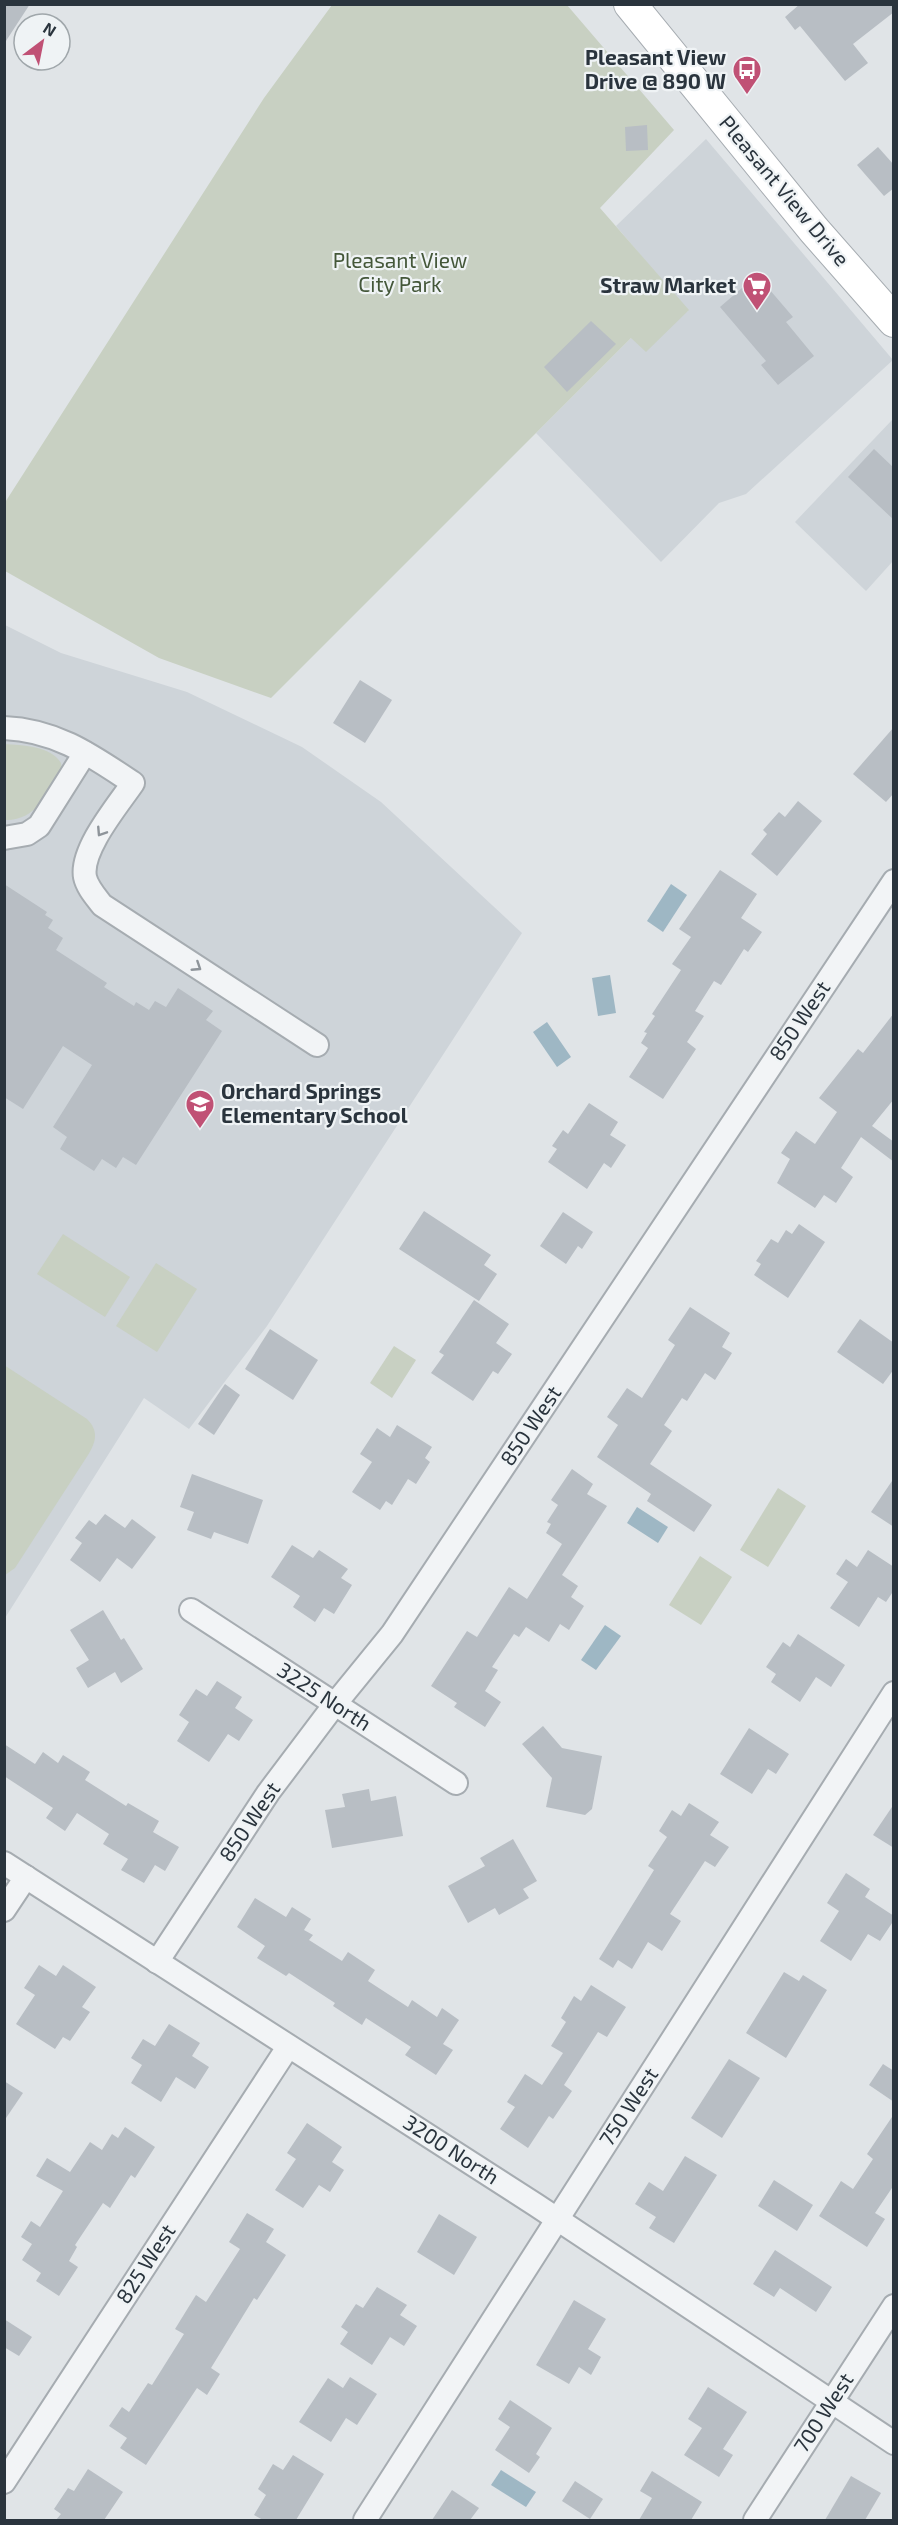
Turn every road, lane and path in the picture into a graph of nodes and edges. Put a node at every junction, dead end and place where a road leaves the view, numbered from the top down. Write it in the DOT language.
graph roads {
  1 [pos="638,7"];
  2 [pos="894,321"];
  3 [pos="4,728"];
  4 [pos="85,753"];
  5 [pos="4,838"];
  6 [pos="894,881"];
  7 [pos="317,1045"];
  8 [pos="191,1610"];
  9 [pos="894,1693"];
  10 [pos="335,1704"];
  11 [pos="456,1783"];
  12 [pos="4,1863"];
  13 [pos="26,1877"];
  14 [pos="4,1910"];
  15 [pos="157,1962"];
  16 [pos="288,2047"];
  17 [pos="557,2219"];
  18 [pos="894,2306"];
  19 [pos="832,2402"];
  20 [pos="894,2443"];
  21 [pos="4,2482"];
  22 [pos="365,2520"];
  23 [pos="754,2520"];
  1 -- 2 [label="main road, Pleasant View Drive"];
  3 -- 4 [label="street"];
  4 -- 5 [label="street"];
  4 -- 7 [label="street, one-way"];
  6 -- 10 [label="street, 850 West"];
  8 -- 10 [label="street, 3225 North"];
  9 -- 17 [label="street, 750 West"];
  10 -- 11 [label="street, 3225 North"];
  10 -- 15 [label="street, 850 West"];
  12 -- 13 [label="street, 3200 North"];
  13 -- 14 [label="street"];
  13 -- 15 [label="street, 3200 North"];
  15 -- 16 [label="street, 3200 North"];
  16 -- 17 [label="street, 3200 North"];
  16 -- 21 [label="street, 825 West"];
  17 -- 19 [label="street, 3200 North"];
  17 -- 22 [label="street, 750 West"];
  18 -- 19 [label="street, 700 West"];
  19 -- 20 [label="street, 3200 North"];
  19 -- 23 [label="street, 700 West"];
}
